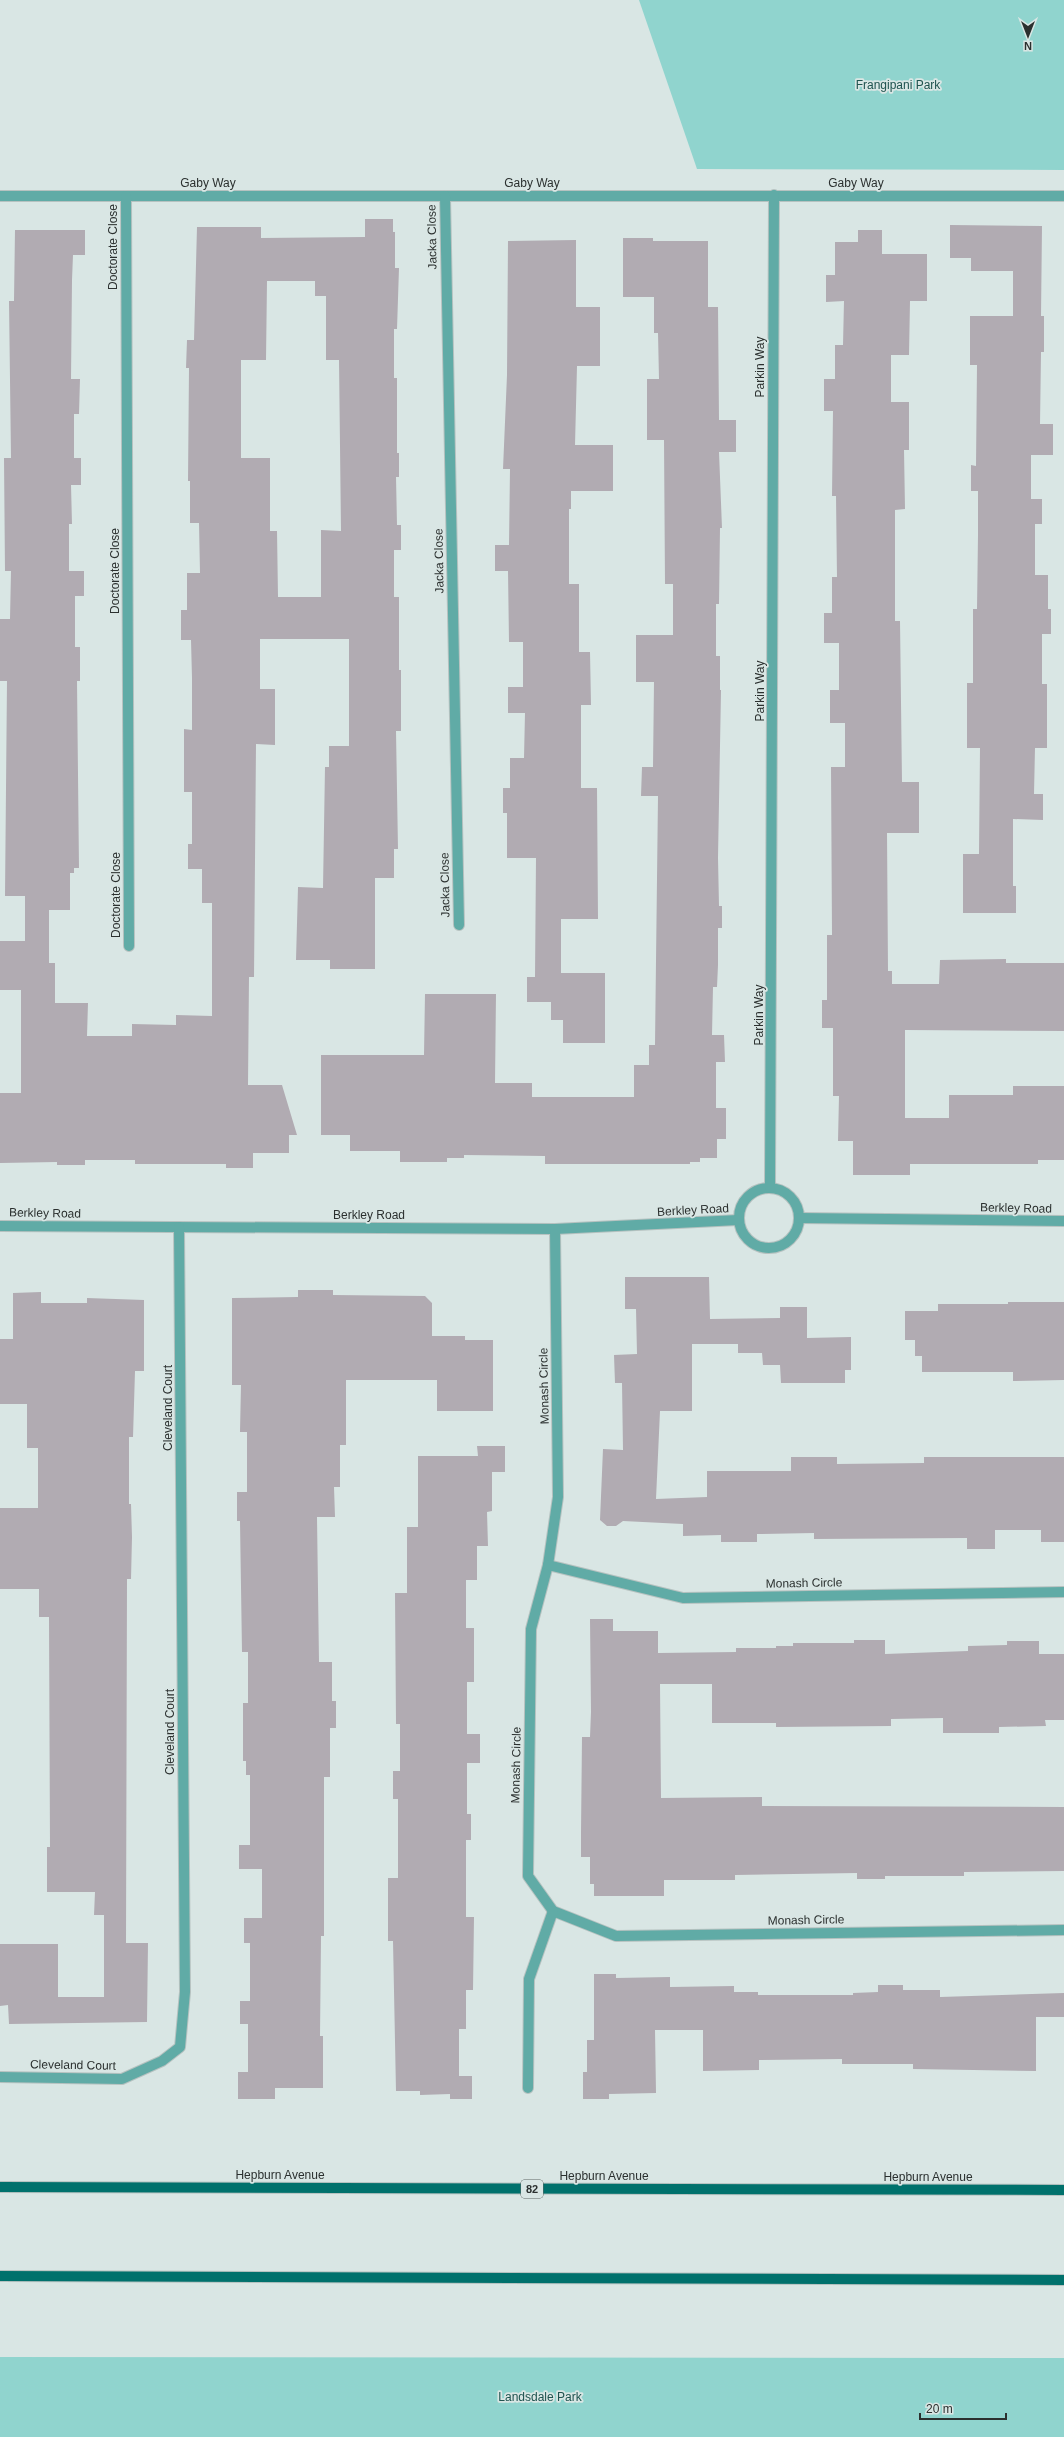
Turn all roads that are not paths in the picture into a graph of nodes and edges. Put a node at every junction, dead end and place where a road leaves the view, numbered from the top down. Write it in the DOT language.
graph roads {
  1 [pos="0,196"];
  2 [pos="126,196"];
  3 [pos="445,196"];
  4 [pos="774,196"];
  5 [pos="1064,196"];
  6 [pos="459,925"];
  7 [pos="129,946"];
  8 [pos="770,1188"];
  9 [pos="799,1218"];
  10 [pos="738,1220"];
  11 [pos="1064,1221"];
  12 [pos="0,1226"];
  13 [pos="179,1227"];
  14 [pos="555,1229"];
  15 [pos="548,1566"];
  16 [pos="1064,1592"];
  17 [pos="553,1911"];
  18 [pos="1064,1930"];
  19 [pos="0,2077"];
  20 [pos="528,2088"];
  21 [pos="0,2187"];
  22 [pos="1064,2190"];
  23 [pos="0,2276"];
  24 [pos="1064,2280"];
  1 -- 2 [label="street, Gaby Way"];
  2 -- 3 [label="street, Gaby Way"];
  2 -- 7 [label="street, Doctorate Close"];
  3 -- 4 [label="street, Gaby Way"];
  3 -- 6 [label="street, Jacka Close"];
  4 -- 5 [label="street, Gaby Way"];
  4 -- 8 [label="street, Parkin Way"];
  8 -- 9 [label="street"];
  8 -- 10 [label="street"];
  9 -- 10 [label="street"];
  9 -- 11 [label="street, Berkley Road"];
  10 -- 14 [label="street, Berkley Road"];
  12 -- 13 [label="street, Berkley Road"];
  13 -- 14 [label="street, Berkley Road"];
  13 -- 19 [label="street, Cleveland Court"];
  14 -- 15 [label="street, Monash Circle"];
  15 -- 16 [label="street, Monash Circle"];
  15 -- 17 [label="street, Monash Circle"];
  17 -- 18 [label="street, Monash Circle"];
  17 -- 20 [label="street"];
  21 -- 22 [label="main road, Hepburn Avenue / 82"];
  23 -- 24 [label="main road"];
}
